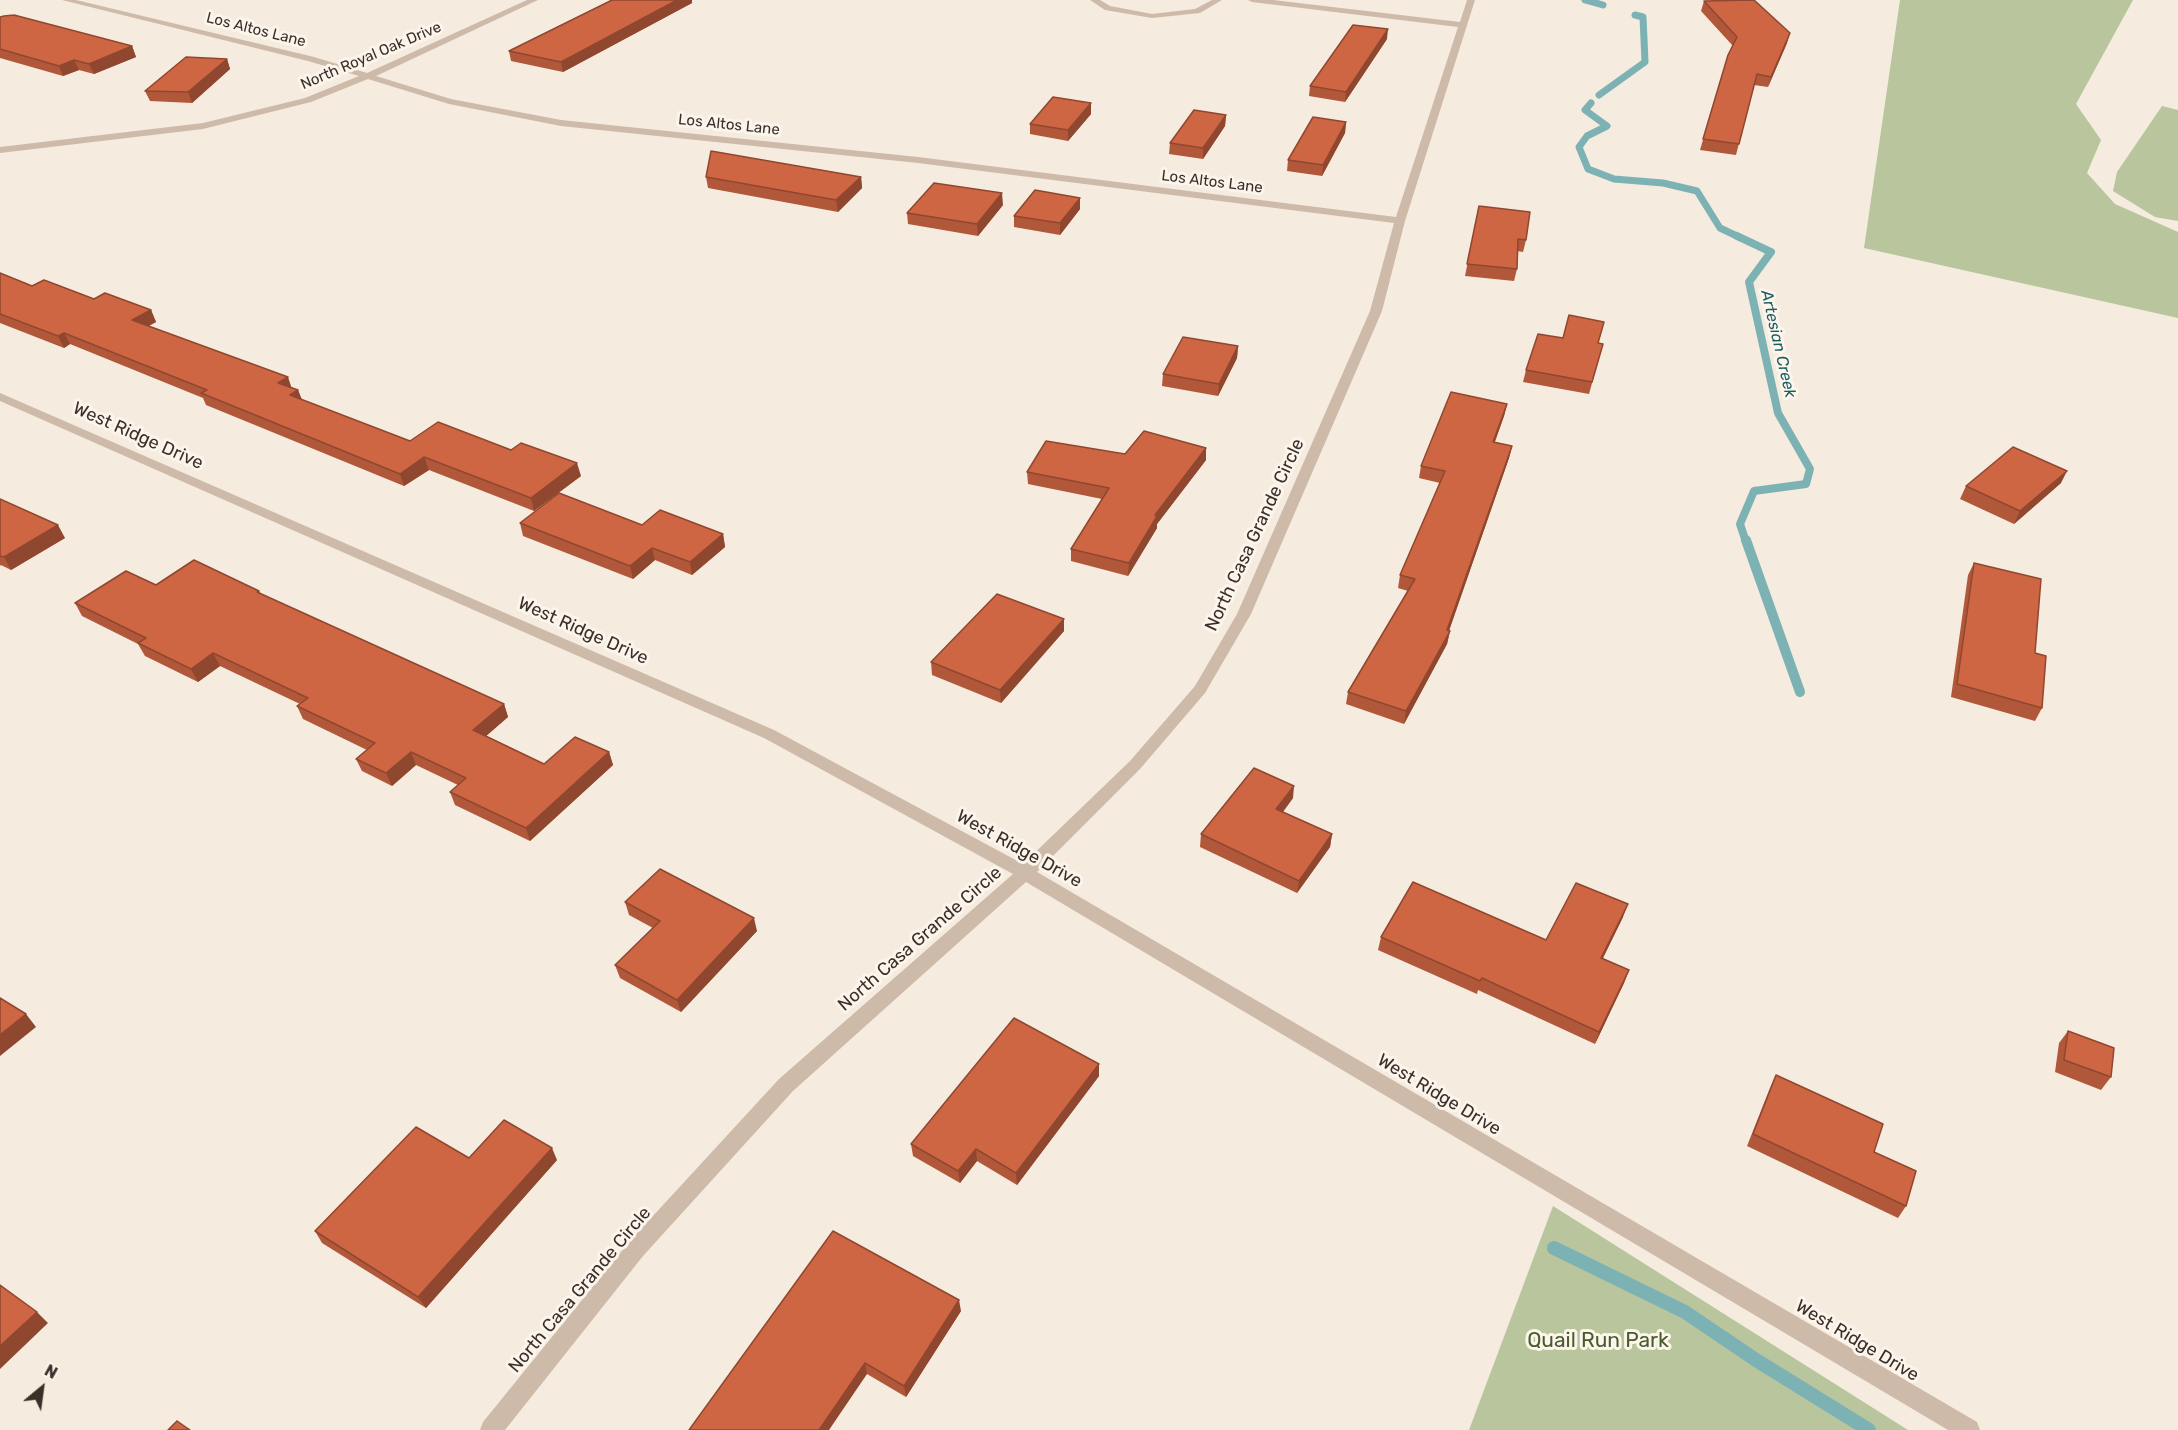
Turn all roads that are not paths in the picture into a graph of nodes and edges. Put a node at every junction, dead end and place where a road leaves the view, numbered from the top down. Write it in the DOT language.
graph roads {
  1 [pos="66,0"];
  2 [pos="534,0"];
  3 [pos="1094,0"];
  4 [pos="1218,0"];
  5 [pos="1252,0"];
  6 [pos="1471,0"];
  7 [pos="1463,25"];
  8 [pos="368,76"];
  9 [pos="0,150"];
  10 [pos="1400,220"];
  11 [pos="0,397"];
  12 [pos="1024,873"];
  13 [pos="490,1430"];
  14 [pos="1969,1430"];
  1 -- 8 [label="street, Los Altos Lane"];
  2 -- 8 [label="street, North Royal Oak Drive"];
  3 -- 4 [label="street"];
  5 -- 7 [label="street"];
  6 -- 7 [label="street, North Casa Grande Circle"];
  7 -- 10 [label="street, North Casa Grande Circle"];
  8 -- 9 [label="street, North Royal Oak Drive"];
  8 -- 10 [label="street, Los Altos Lane"];
  10 -- 12 [label="street, North Casa Grande Circle"];
  11 -- 12 [label="street, West Ridge Drive"];
  12 -- 13 [label="street, North Casa Grande Circle"];
  12 -- 14 [label="street, West Ridge Drive"];
}
